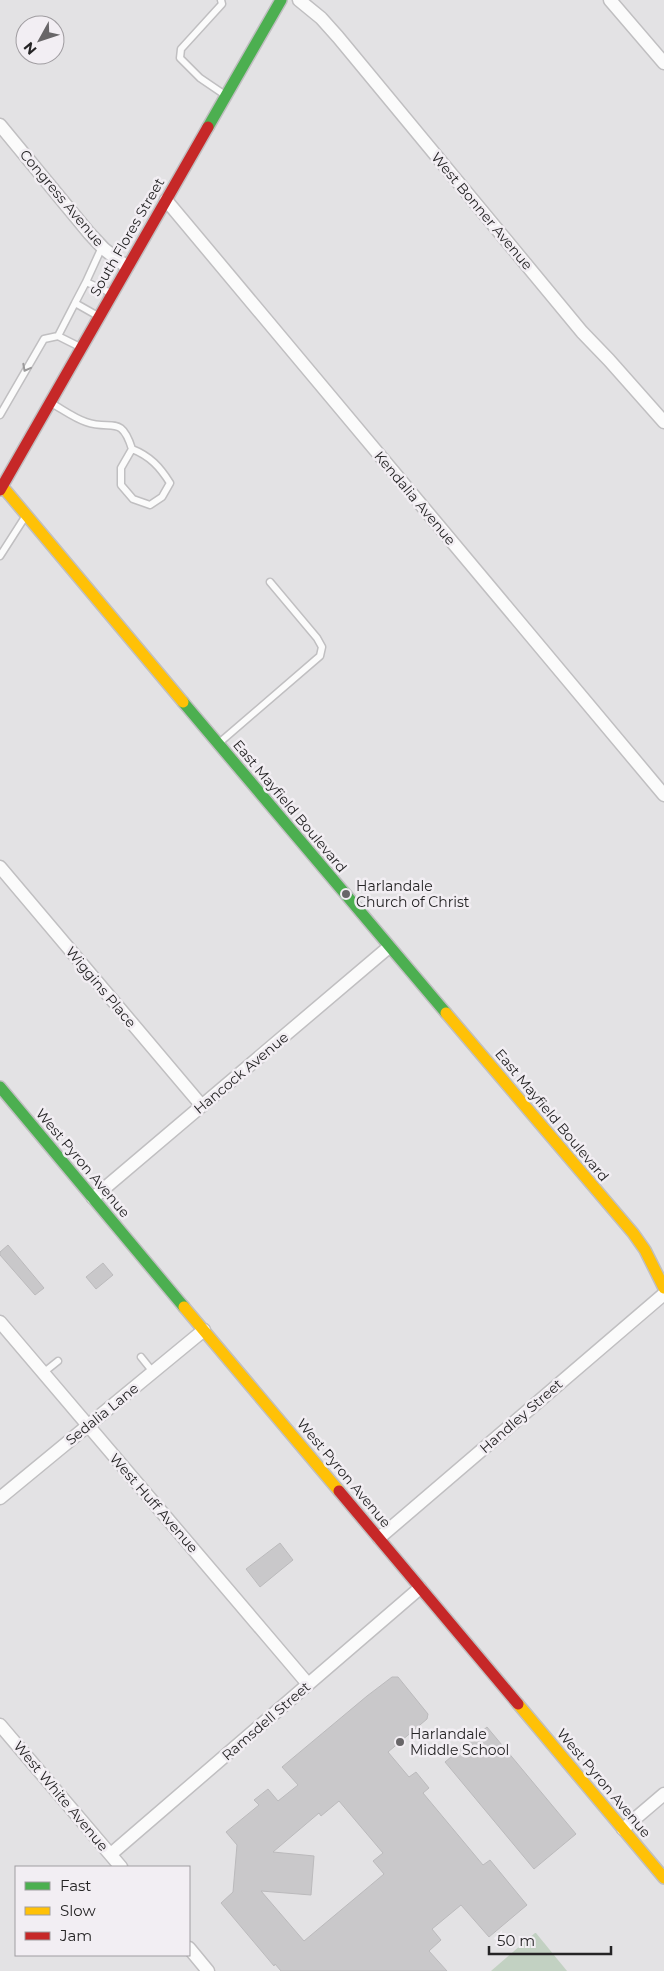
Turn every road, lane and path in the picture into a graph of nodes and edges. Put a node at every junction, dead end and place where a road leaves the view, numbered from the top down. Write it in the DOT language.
graph roads {
  1 [pos="221,0"];
  2 [pos="281,0"];
  3 [pos="299,0"];
  4 [pos="610,0"];
  5 [pos="664,64"];
  6 [pos="226,96"];
  7 [pos="0,125"];
  8 [pos="166,200"];
  9 [pos="102,247"];
  10 [pos="127,267"];
  11 [pos="86,282"];
  12 [pos="112,294"];
  13 [pos="75,303"];
  14 [pos="99,317"];
  15 [pos="58,336"];
  16 [pos="81,348"];
  17 [pos="50,402"];
  18 [pos="0,415"];
  19 [pos="664,422"];
  20 [pos="132,449"];
  21 [pos="1,488"];
  22 [pos="26,514"];
  23 [pos="0,556"];
  24 [pos="270,582"];
  25 [pos="218,744"];
  26 [pos="664,795"];
  27 [pos="0,867"];
  28 [pos="389,947"];
  29 [pos="0,1087"];
  30 [pos="202,1106"];
  31 [pos="93,1198"];
  32 [pos="664,1288"];
  33 [pos="664,1294"];
  34 [pos="0,1322"];
  35 [pos="204,1330"];
  36 [pos="141,1357"];
  37 [pos="58,1361"];
  38 [pos="153,1372"];
  39 [pos="43,1373"];
  40 [pos="87,1425"];
  41 [pos="0,1498"];
  42 [pos="379,1538"];
  43 [pos="420,1588"];
  44 [pos="308,1684"];
  45 [pos="0,1725"];
  46 [pos="664,1794"];
  47 [pos="623,1829"];
  48 [pos="111,1854"];
  49 [pos="120,1866"];
  50 [pos="664,1878"];
  51 [pos="190,1949"];
  52 [pos="208,1971"];
  1 -- 6 [label="lane"];
  2 -- 6 [label="street, South Flores Street"];
  3 -- 19 [label="street, West Bonner Avenue"];
  4 -- 5 [label="street"];
  6 -- 8 [label="street, South Flores Street"];
  7 -- 9 [label="street, Congress Avenue"];
  8 -- 10 [label="street, South Flores Street"];
  8 -- 26 [label="street, Kendalia Avenue"];
  9 -- 10 [label="street, Congress Avenue"];
  9 -- 11 [label="lane"];
  10 -- 12 [label="street, South Flores Street"];
  11 -- 12 [label="lane"];
  11 -- 13 [label="lane"];
  12 -- 14 [label="street, South Flores Street"];
  13 -- 14 [label="lane"];
  13 -- 15 [label="lane"];
  14 -- 16 [label="street, South Flores Street"];
  15 -- 16 [label="lane"];
  15 -- 18 [label="lane, one-way"];
  16 -- 17 [label="street, South Flores Street"];
  17 -- 20 [label="lane"];
  17 -- 21 [label="street, South Flores Street"];
  20 -- 20 [label="lane"];
  21 -- 22 [label="street, East Mayfield Boulevard"];
  22 -- 23 [label="lane"];
  22 -- 25 [label="street, East Mayfield Boulevard"];
  24 -- 25 [label="lane"];
  25 -- 28 [label="street, East Mayfield Boulevard"];
  27 -- 30 [label="street, Wiggins Place"];
  28 -- 30 [label="street, Hancock Avenue"];
  28 -- 32 [label="street, East Mayfield Boulevard"];
  29 -- 31 [label="street, West Pyron Avenue"];
  30 -- 31 [label="street, Hancock Avenue"];
  31 -- 35 [label="street, West Pyron Avenue"];
  33 -- 42 [label="street, Handley Street"];
  34 -- 39 [label="street, West Huff Avenue"];
  35 -- 38 [label="street, Sedalia Lane"];
  35 -- 42 [label="street, West Pyron Avenue"];
  36 -- 38 [label="lane"];
  37 -- 39 [label="lane"];
  38 -- 40 [label="street, Sedalia Lane"];
  39 -- 40 [label="street, West Huff Avenue"];
  40 -- 41 [label="street, Sedalia Lane"];
  40 -- 44 [label="street, West Huff Avenue"];
  42 -- 43 [label="street, West Pyron Avenue"];
  43 -- 44 [label="street, Ramsdell Street"];
  43 -- 47 [label="street, West Pyron Avenue"];
  44 -- 48 [label="street, Ramsdell Street"];
  45 -- 48 [label="street, West White Avenue"];
  46 -- 47 [label="street"];
  47 -- 50 [label="street, West Pyron Avenue"];
  48 -- 49 [label="street, West White Avenue"];
  51 -- 52 [label="street"];
}
